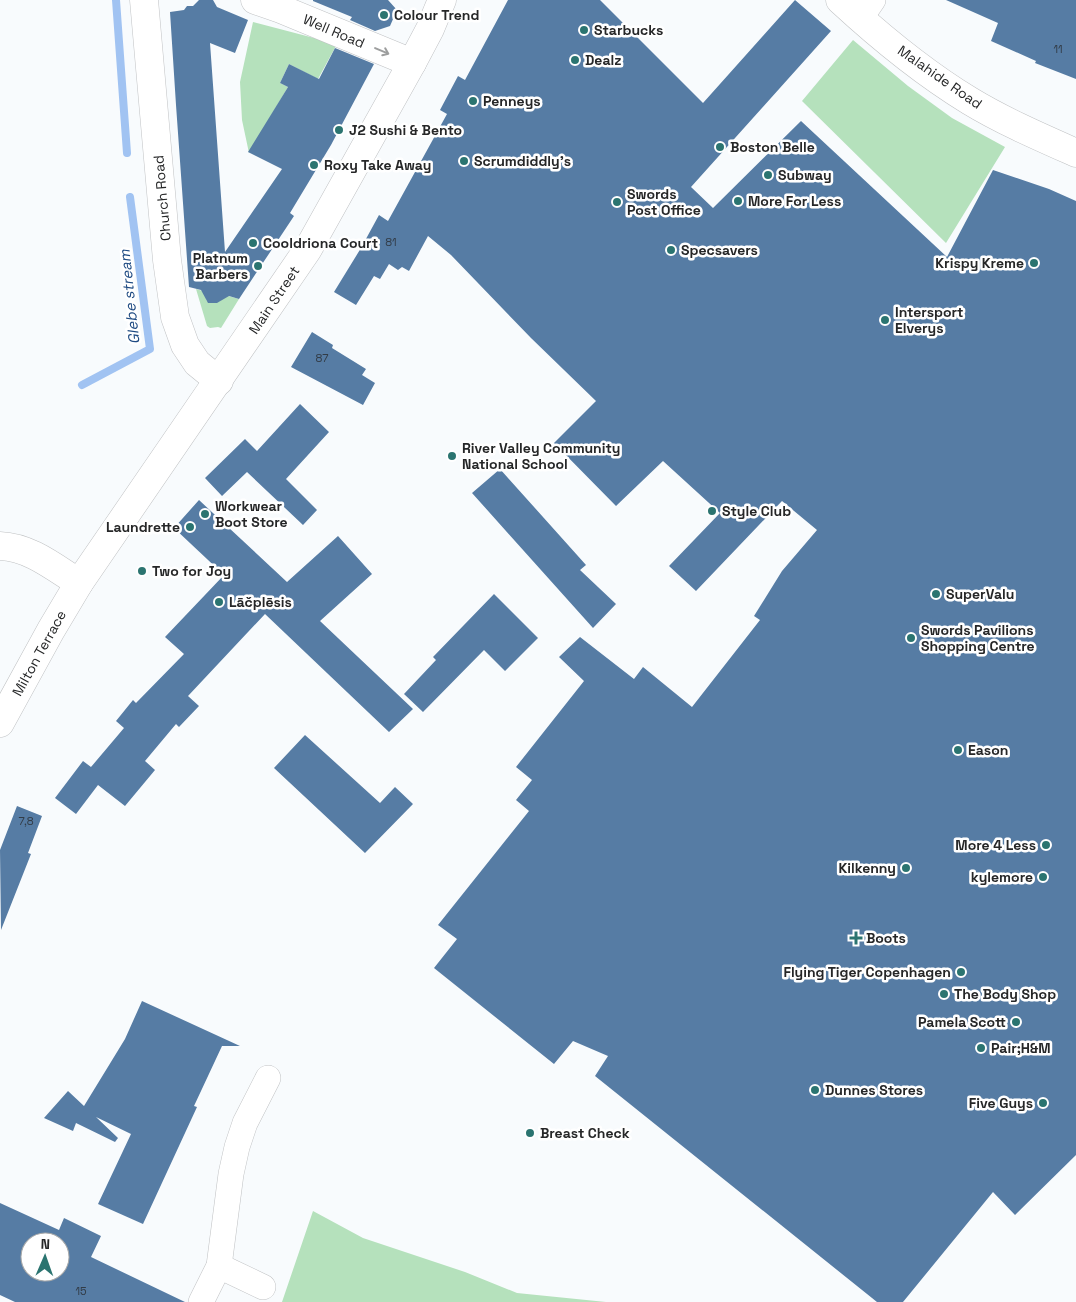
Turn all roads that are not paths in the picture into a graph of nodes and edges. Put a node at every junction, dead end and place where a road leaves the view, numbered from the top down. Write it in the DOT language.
graph roads {
  1 [pos="144,0"];
  2 [pos="255,0"];
  3 [pos="442,0"];
  4 [pos="840,0"];
  5 [pos="866,9"];
  6 [pos="412,63"];
  7 [pos="1076,153"];
  8 [pos="219,381"];
  9 [pos="0,546"];
  10 [pos="79,583"];
  11 [pos="0,723"];
  12 [pos="268,1078"];
  13 [pos="219,1266"];
  14 [pos="263,1287"];
  15 [pos="201,1302"];
  1 -- 8 [label="main road, Church Road"];
  2 -- 6 [label="main road, Well Road, one-way"];
  3 -- 6 [label="main road, Main Street"];
  4 -- 5 [label="main road, Malahide Road"];
  5 -- 7 [label="main road, Malahide Road"];
  6 -- 8 [label="main road, Main Street"];
  8 -- 10 [label="main road, Main Street"];
  9 -- 10 [label="main road"];
  10 -- 11 [label="main road, Milton Terrace"];
  12 -- 13 [label="street"];
  13 -- 14 [label="street"];
  13 -- 15 [label="street"];
}
